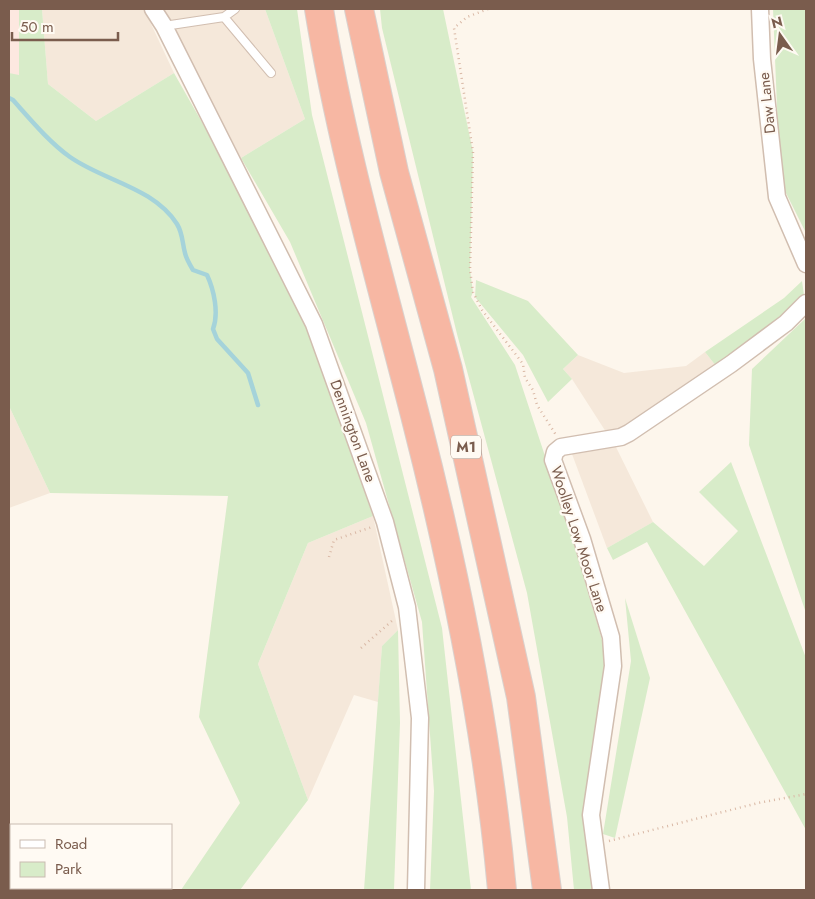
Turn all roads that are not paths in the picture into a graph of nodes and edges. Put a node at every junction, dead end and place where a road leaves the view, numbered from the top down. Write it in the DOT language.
graph roads {
  1 [pos="153,9"];
  2 [pos="235,9"];
  3 [pos="319,9"];
  4 [pos="359,9"];
  5 [pos="760,9"];
  6 [pos="224,17"];
  7 [pos="164,26"];
  8 [pos="271,73"];
  9 [pos="806,264"];
  10 [pos="806,303"];
  11 [pos="498,847"];
  12 [pos="416,890"];
  13 [pos="498,890"];
  14 [pos="502,890"];
  15 [pos="547,890"];
  16 [pos="601,890"];
  1 -- 7 [label="street, Dennington Lane"];
  2 -- 6 [label="lane"];
  3 -- 11 [label="highway"];
  4 -- 15 [label="highway, M1"];
  5 -- 9 [label="street, Daw Lane"];
  6 -- 7 [label="lane"];
  6 -- 8 [label="lane"];
  7 -- 12 [label="street, Dennington Lane"];
  10 -- 16 [label="street, Woolley Low Moor Lane"];
  11 -- 13 [label="highway"];
  11 -- 14 [label="highway"];
}
